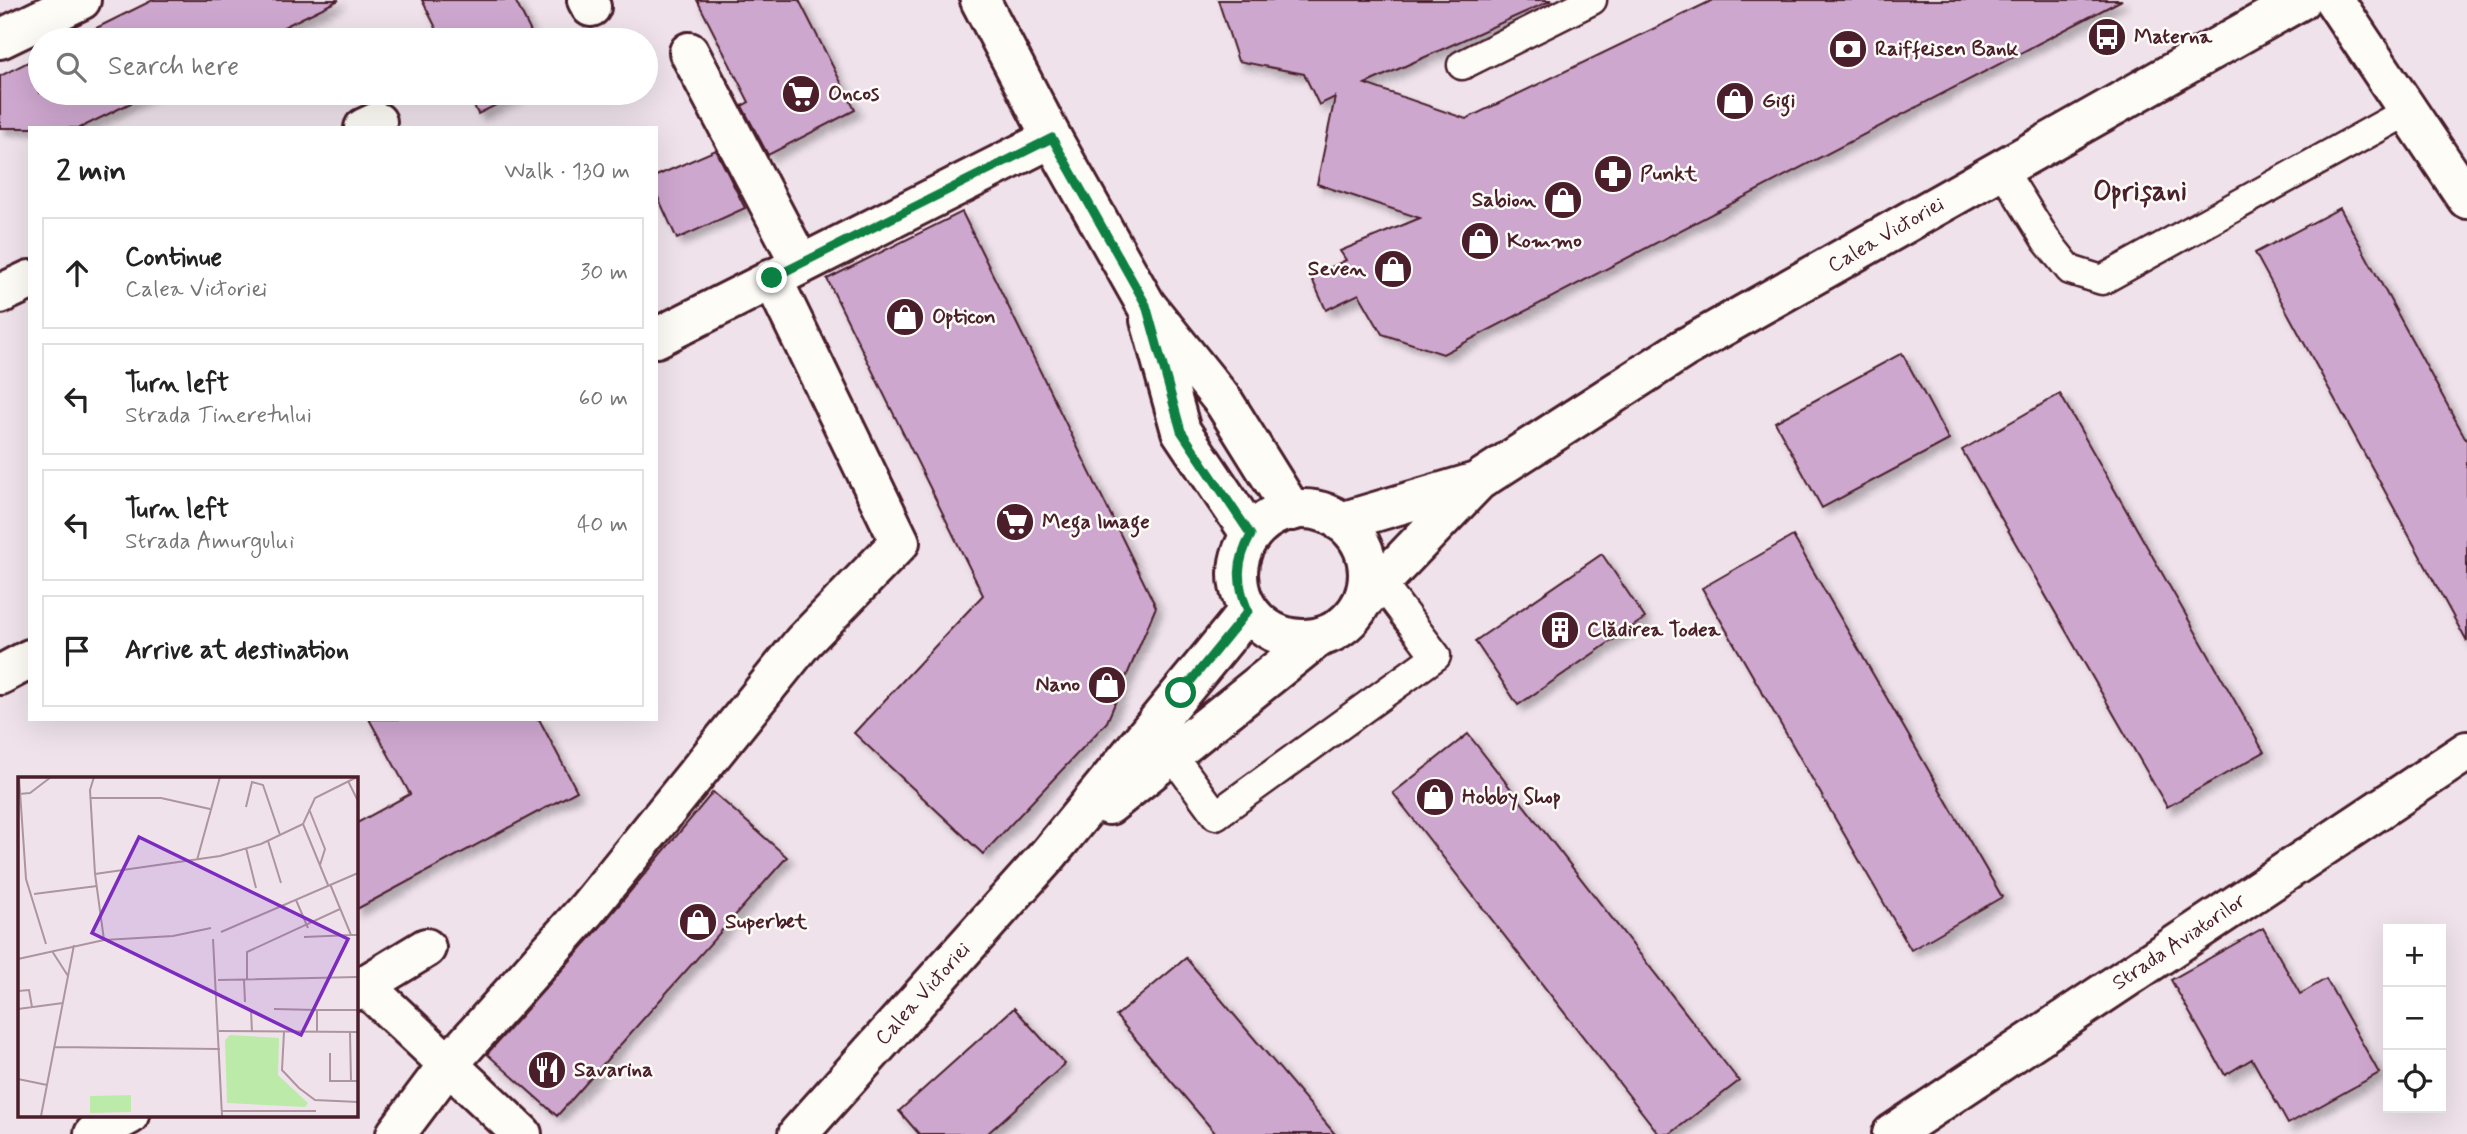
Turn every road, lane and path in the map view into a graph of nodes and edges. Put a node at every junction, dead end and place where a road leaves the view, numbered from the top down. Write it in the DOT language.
graph roads {
  1 [pos="81,0"];
  2 [pos="980,0"];
  3 [pos="1592,0"];
  4 [pos="2301,0"];
  5 [pos="2334,0"];
  6 [pos="0,39"];
  7 [pos="689,52"];
  8 [pos="1462,65"];
  9 [pos="2408,111"];
  10 [pos="1052,138"];
  11 [pos="2002,169"];
  12 [pos="2467,199"];
  13 [pos="786,272"];
  14 [pos="28,281"];
  15 [pos="0,294"];
  16 [pos="1146,305"];
  17 [pos="658,337"];
  18 [pos="1478,481"];
  19 [pos="1292,511"];
  20 [pos="1340,522"];
  21 [pos="1251,535"];
  22 [pos="1371,592"];
  23 [pos="1248,611"];
  24 [pos="1317,638"];
  25 [pos="28,660"];
  26 [pos="0,675"];
  27 [pos="2467,751"];
  28 [pos="1172,755"];
  29 [pos="1048,855"];
  30 [pos="426,948"];
  31 [pos="360,989"];
  32 [pos="447,1066"];
  33 [pos="127,1116"];
  34 [pos="94,1134"];
  35 [pos="396,1134"];
  36 [pos="522,1134"];
  37 [pos="798,1134"];
  38 [pos="1892,1134"];
  1 -- 6 [label="street"];
  2 -- 10 [label="street"];
  3 -- 8 [label="lane"];
  4 -- 11 [label="street, Calea Victoriei"];
  5 -- 9 [label="street"];
  7 -- 13 [label="street"];
  9 -- 11 [label="lane"];
  9 -- 12 [label="street"];
  10 -- 13 [label="street"];
  10 -- 16 [label="street"];
  11 -- 18 [label="street, Calea Victoriei"];
  13 -- 17 [label="street"];
  13 -- 32 [label="street"];
  14 -- 15 [label="street"];
  16 -- 19 [label="street"];
  16 -- 21 [label="street"];
  18 -- 20 [label="street, Calea Victoriei"];
  18 -- 22 [label="street, Calea Victoriei"];
  19 -- 20 [label="street"];
  19 -- 21 [label="street"];
  20 -- 22 [label="street"];
  21 -- 23 [label="street"];
  22 -- 24 [label="street, Calea Victoriei"];
  22 -- 28 [label="lane"];
  23 -- 24 [label="street"];
  23 -- 29 [label="street, Calea Victoriei"];
  24 -- 28 [label="street, Calea Victoriei"];
  25 -- 26 [label="street"];
  27 -- 38 [label="street, Strada Aviatorilor"];
  28 -- 29 [label="street, Calea Victoriei"];
  29 -- 37 [label="street, Calea Victoriei"];
  30 -- 31 [label="street"];
  31 -- 32 [label="street"];
  32 -- 35 [label="street"];
  32 -- 36 [label="street"];
  33 -- 34 [label="street"];
}
